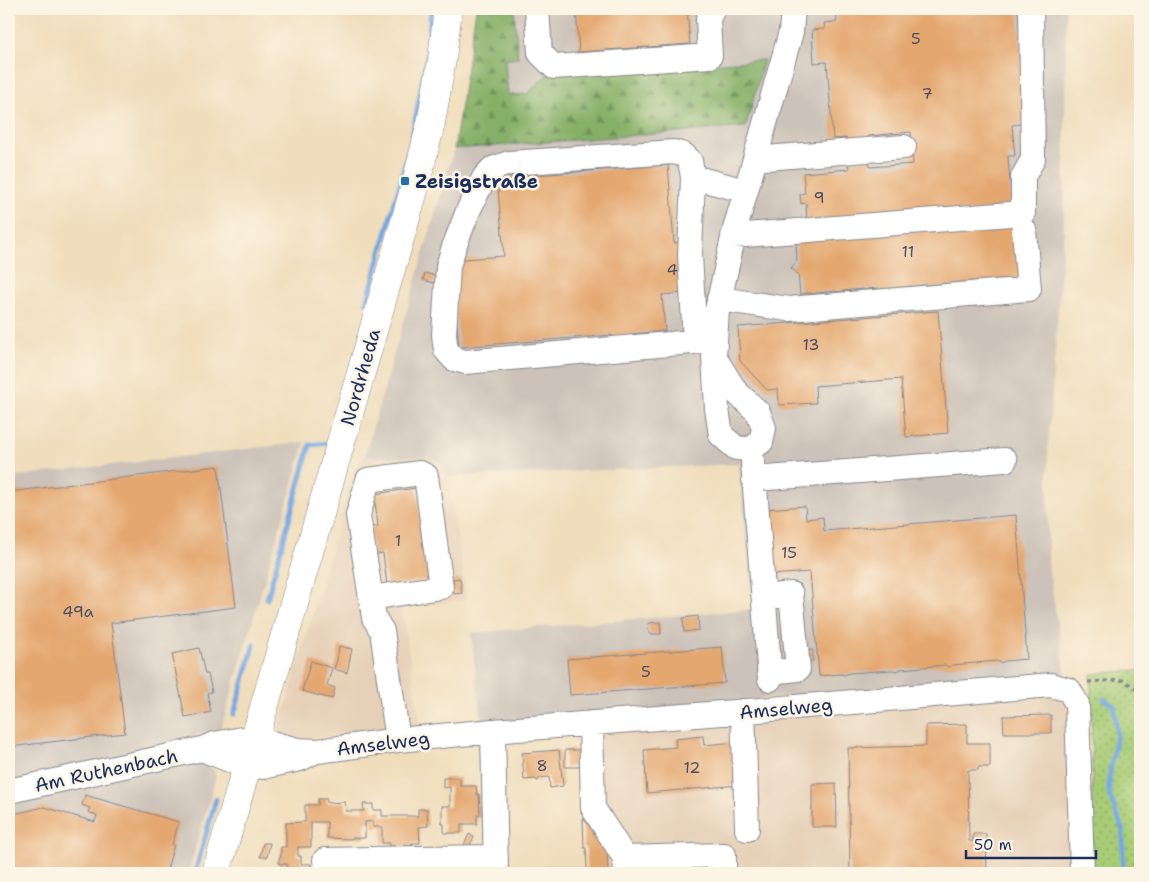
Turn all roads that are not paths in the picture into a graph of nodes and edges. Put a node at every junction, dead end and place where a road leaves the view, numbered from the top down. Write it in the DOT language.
graph roads {
  1 [pos="448,9"];
  2 [pos="537,9"];
  3 [pos="713,9"];
  4 [pos="793,9"];
  5 [pos="1031,9"];
  6 [pos="904,147"];
  7 [pos="756,155"];
  8 [pos="693,177"];
  9 [pos="746,191"];
  10 [pos="1024,230"];
  11 [pos="733,236"];
  12 [pos="719,299"];
  13 [pos="708,346"];
  14 [pos="750,449"];
  15 [pos="1005,460"];
  16 [pos="754,480"];
  17 [pos="371,598"];
  18 [pos="770,675"];
  19 [pos="742,711"];
  20 [pos="591,723"];
  21 [pos="493,731"];
  22 [pos="398,740"];
  23 [pos="251,753"];
  24 [pos="9,791"];
  25 [pos="747,829"];
  26 [pos="324,860"];
  27 [pos="496,865"];
  28 [pos="626,866"];
  29 [pos="216,873"];
  30 [pos="724,873"];
  31 [pos="1082,873"];
  1 -- 23 [label="main road, Nordrheda"];
  2 -- 3 [label="street"];
  4 -- 7 [label="street"];
  5 -- 11 [label="street"];
  6 -- 7 [label="street"];
  7 -- 9 [label="street"];
  8 -- 9 [label="street"];
  8 -- 13 [label="street"];
  8 -- 13 [label="street"];
  9 -- 11 [label="street"];
  10 -- 12 [label="street"];
  11 -- 12 [label="street"];
  12 -- 13 [label="street"];
  13 -- 14 [label="street"];
  13 -- 14 [label="street"];
  14 -- 16 [label="street"];
  15 -- 16 [label="street"];
  16 -- 18 [label="street"];
  17 -- 17 [label="street"];
  17 -- 22 [label="street"];
  19 -- 20 [label="street, Amselweg"];
  19 -- 25 [label="street"];
  19 -- 31 [label="street, Amselweg"];
  20 -- 21 [label="street, Amselweg"];
  20 -- 28 [label="street"];
  21 -- 22 [label="street, Amselweg"];
  21 -- 27 [label="street"];
  22 -- 23 [label="street, Amselweg"];
  23 -- 24 [label="street, Am Ruthenbach"];
  23 -- 29 [label="main road, Nordrheda"];
  26 -- 27 [label="street"];
  28 -- 30 [label="street"];
}
